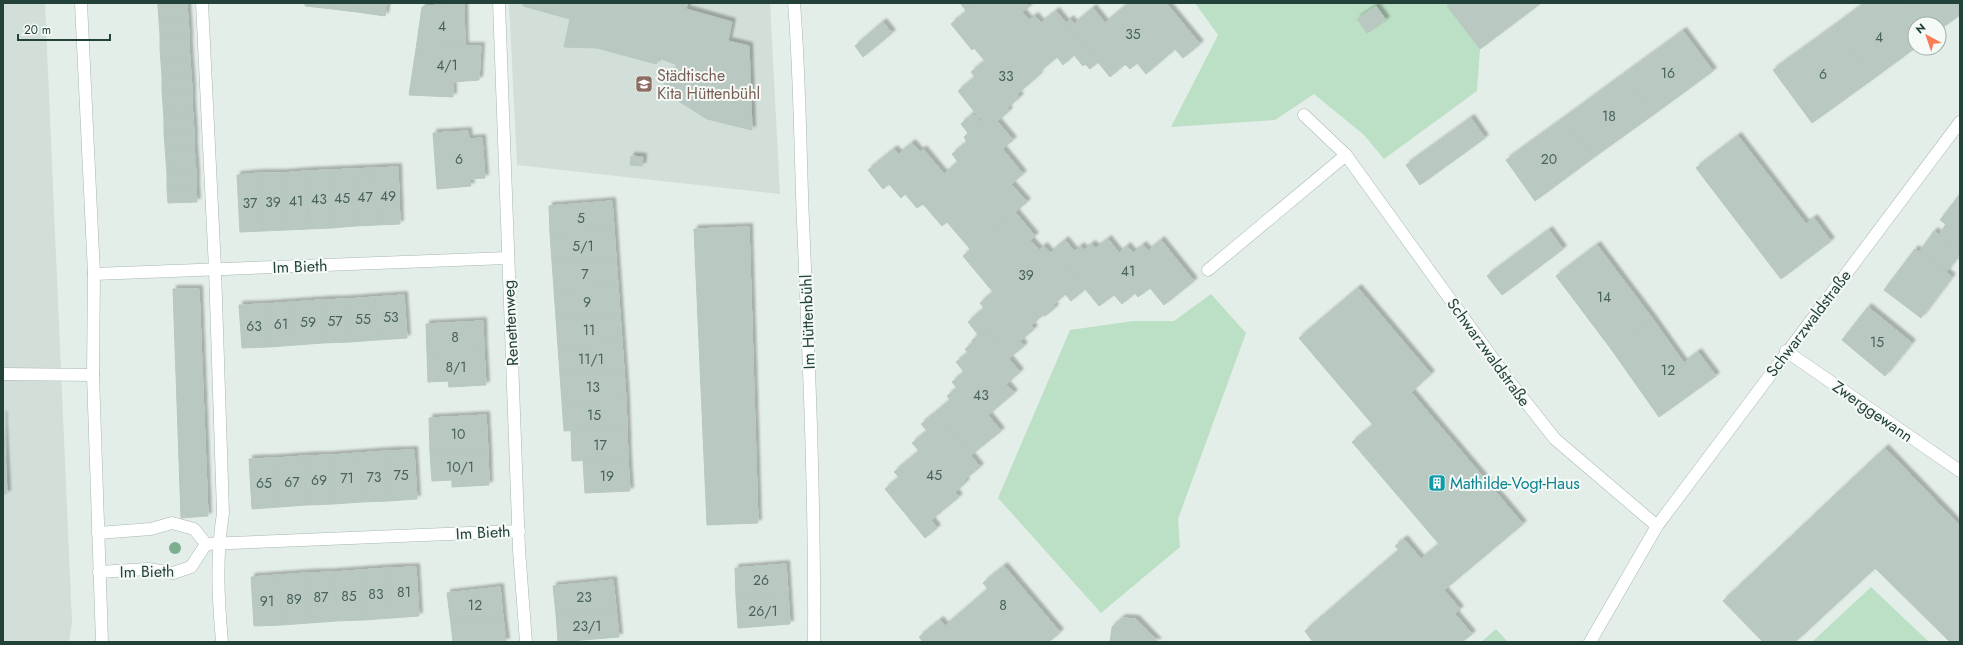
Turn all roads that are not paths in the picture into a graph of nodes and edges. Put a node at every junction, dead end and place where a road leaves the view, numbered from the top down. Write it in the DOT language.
graph roads {
  1 [pos="80,3"];
  2 [pos="202,3"];
  3 [pos="499,3"];
  4 [pos="794,3"];
  5 [pos="1304,115"];
  6 [pos="1960,122"];
  7 [pos="1346,155"];
  8 [pos="507,258"];
  9 [pos="215,269"];
  10 [pos="1208,270"];
  11 [pos="94,274"];
  12 [pos="1786,351"];
  13 [pos="3,374"];
  14 [pos="93,375"];
  15 [pos="1960,471"];
  16 [pos="1657,526"];
  17 [pos="519,531"];
  18 [pos="98,533"];
  19 [pos="212,544"];
  20 [pos="99,572"];
  21 [pos="102,642"];
  22 [pos="222,642"];
  23 [pos="526,642"];
  24 [pos="814,642"];
  25 [pos="1590,642"];
  1 -- 11 [label="street, Im Bieth"];
  2 -- 9 [label="street"];
  3 -- 8 [label="street, Renettenweg"];
  4 -- 24 [label="street, Im Hüttenbühl"];
  5 -- 7 [label="street, Schwarzwaldstraße"];
  6 -- 12 [label="street, Schwarzwaldstraße"];
  7 -- 10 [label="street"];
  7 -- 16 [label="street, Schwarzwaldstraße"];
  8 -- 9 [label="street, Im Bieth"];
  8 -- 17 [label="street, Renettenweg"];
  9 -- 11 [label="street, Im Bieth"];
  9 -- 19 [label="street"];
  11 -- 14 [label="street, Im Bieth"];
  12 -- 15 [label="street, Zwerggewann"];
  12 -- 16 [label="street, Schwarzwaldstraße"];
  13 -- 14 [label="street"];
  14 -- 18 [label="street, Im Bieth"];
  16 -- 25 [label="street, Schwarzwaldstraße"];
  17 -- 19 [label="street, Im Bieth"];
  17 -- 23 [label="street, Renettenweg"];
  18 -- 19 [label="street"];
  18 -- 20 [label="street, Im Bieth"];
  19 -- 20 [label="street, Im Bieth"];
  19 -- 22 [label="street"];
  20 -- 21 [label="street, Im Bieth"];
}
